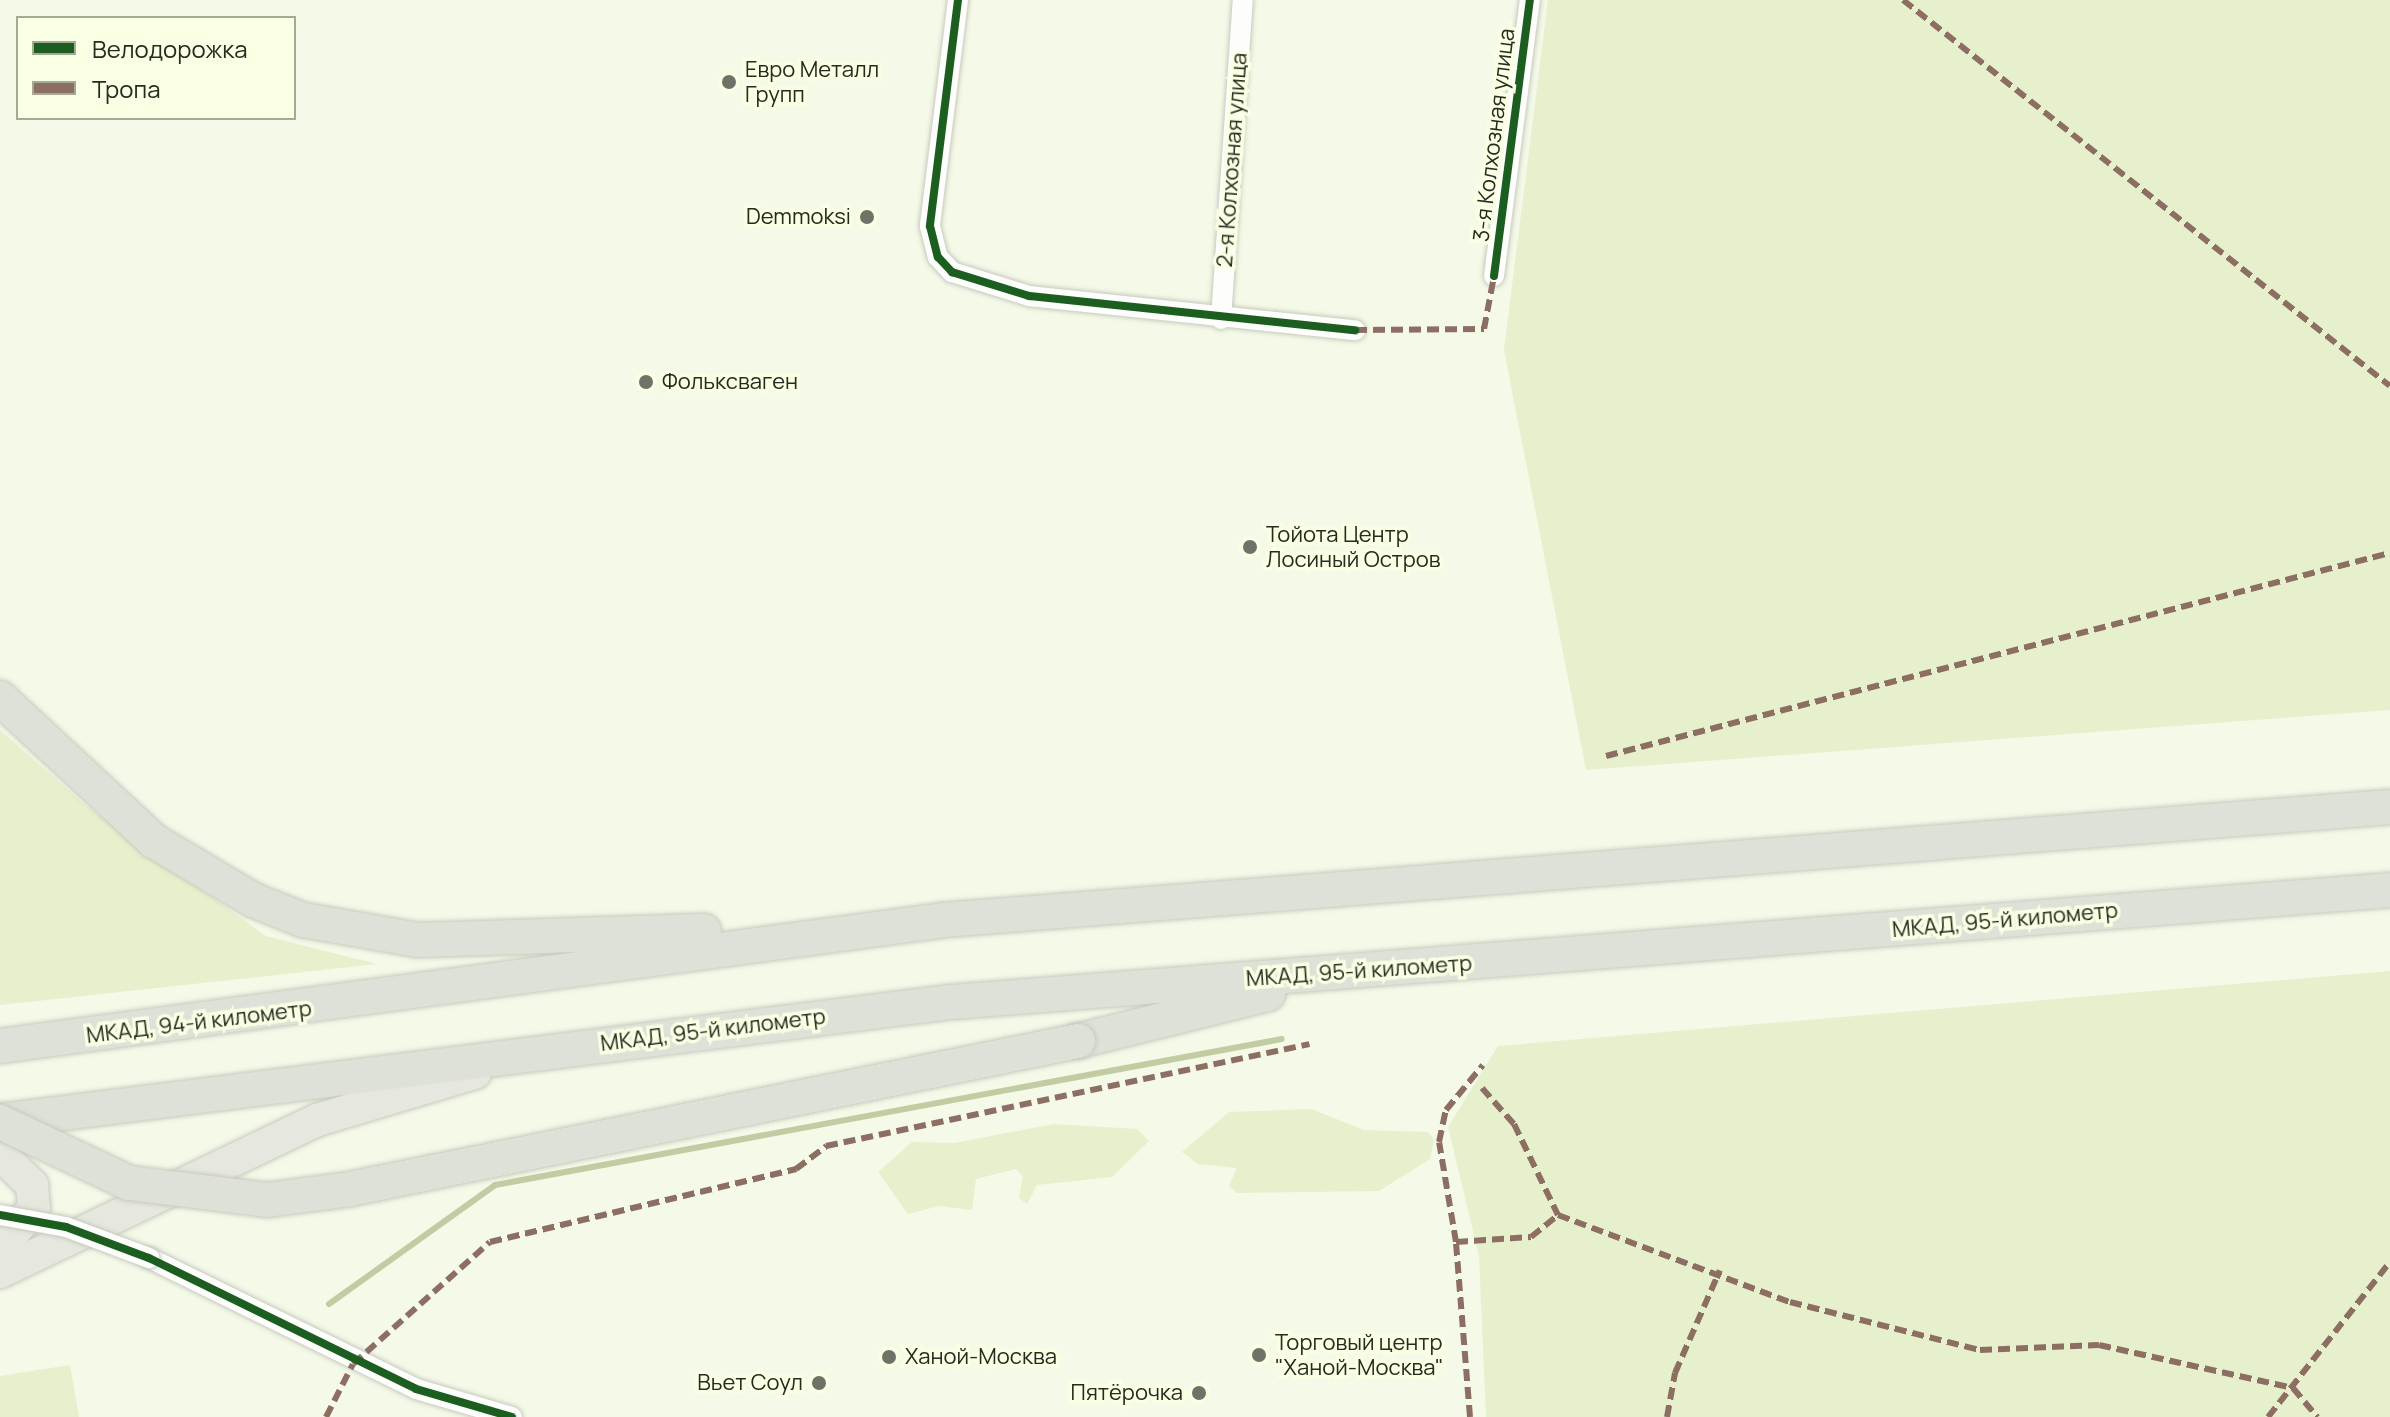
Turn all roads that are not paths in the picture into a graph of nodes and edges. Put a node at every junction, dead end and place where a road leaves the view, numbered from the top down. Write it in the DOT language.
graph roads {
  1 [pos="958,0"];
  2 [pos="1243,0"];
  3 [pos="1530,0"];
  4 [pos="1494,276"];
  5 [pos="1221,319"];
  6 [pos="1355,330"];
  7 [pos="0,698"];
  8 [pos="0,706"];
  9 [pos="49,748"];
  10 [pos="2390,807"];
  11 [pos="2390,890"];
  12 [pos="944,920"];
  13 [pos="1361,971"];
  14 [pos="0,1046"];
  15 [pos="568,1049"];
  16 [pos="0,1122"];
  17 [pos="0,1154"];
  18 [pos="0,1215"];
  19 [pos="0,1249"];
  20 [pos="0,1272"];
  21 [pos="512,1417"];
  1 -- 5 [label="street"];
  2 -- 5 [label="street, 2-я Колхозная улица"];
  3 -- 4 [label="street, 3-я Колхозная улица"];
  5 -- 6 [label="street"];
  7 -- 9 [label="highway"];
  8 -- 9 [label="main road"];
  9 -- 12 [label="highway"];
  10 -- 12 [label="highway"];
  11 -- 13 [label="highway, МКАД, 95-й километр"];
  12 -- 14 [label="highway, МКАД, 94-й километр"];
  13 -- 15 [label="highway, МКАД, 95-й километр"];
  13 -- 16 [label="highway, bridge"];
  15 -- 16 [label="highway, МКАД, 95-й километр"];
  15 -- 20 [label="main road"];
  17 -- 19 [label="main road"];
  18 -- 21 [label="street, bridge"];
}
